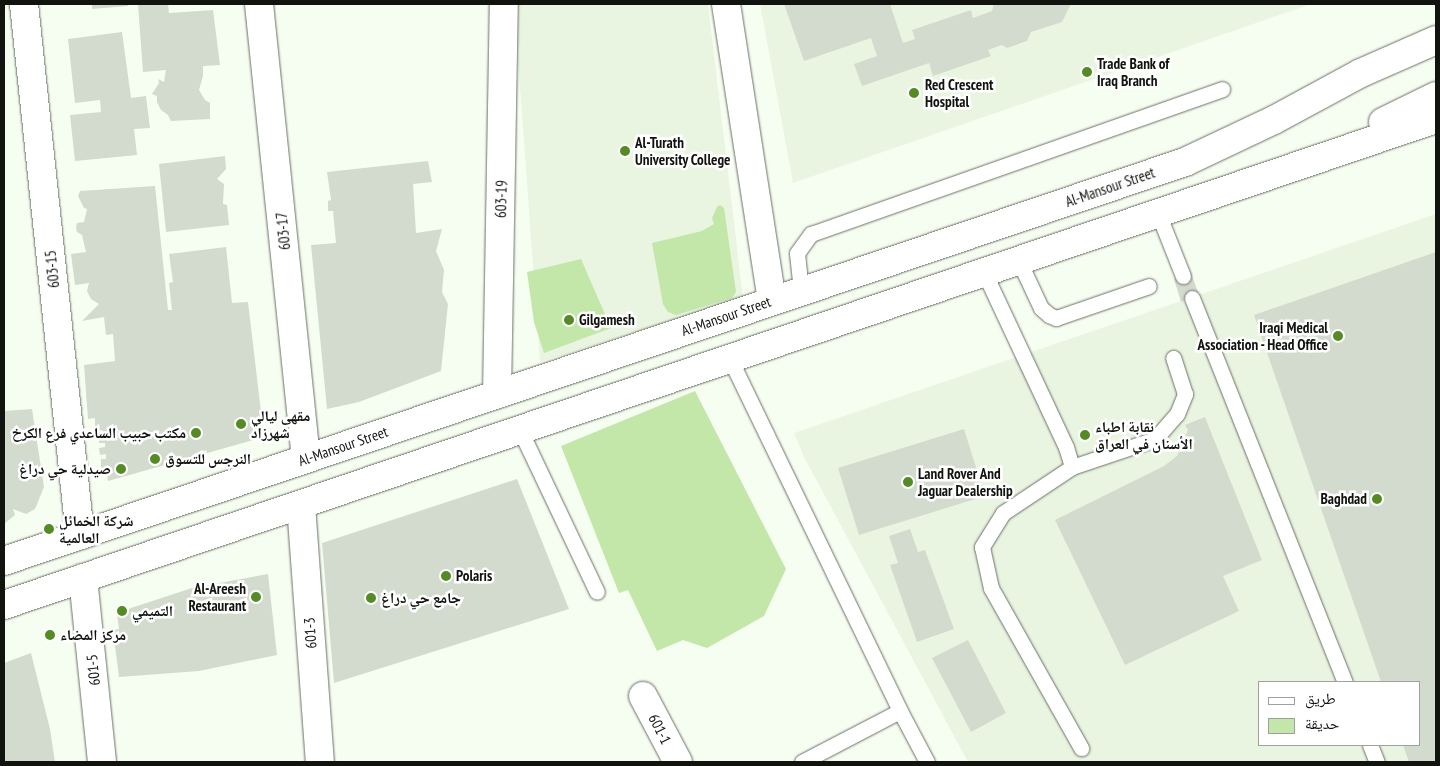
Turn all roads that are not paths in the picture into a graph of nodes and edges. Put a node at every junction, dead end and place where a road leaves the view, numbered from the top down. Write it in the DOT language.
graph roads {
  1 [pos="24,4"];
  2 [pos="259,4"];
  3 [pos="504,4"];
  4 [pos="726,4"];
  5 [pos="1436,40"];
  6 [pos="1222,89"];
  7 [pos="1436,96"];
  8 [pos="1436,119"];
  9 [pos="1282,171"];
  10 [pos="1158,213"];
  11 [pos="1019,261"];
  12 [pos="984,272"];
  13 [pos="1183,276"];
  14 [pos="1149,286"];
  15 [pos="801,291"];
  16 [pos="1192,298"];
  17 [pos="772,300"];
  18 [pos="1173,358"];
  19 [pos="730,359"];
  20 [pos="497,394"];
  21 [pos="520,430"];
  22 [pos="306,458"];
  23 [pos="1072,467"];
  24 [pos="301,504"];
  25 [pos="80,535"];
  26 [pos="4,561"];
  27 [pos="83,578"];
  28 [pos="597,592"];
  29 [pos="4,606"];
  30 [pos="1345,681"];
  31 [pos="643,696"];
  32 [pos="900,711"];
  33 [pos="1370,746"];
  34 [pos="1081,748"];
  35 [pos="324,756"];
  36 [pos="102,762"];
  37 [pos="678,762"];
  38 [pos="802,762"];
  39 [pos="927,762"];
  40 [pos="1377,762"];
  1 -- 25 [label="main road, 603-15"];
  2 -- 22 [label="main road, 603-17"];
  3 -- 20 [label="main road, 603-19"];
  4 -- 17 [label="main road"];
  5 -- 15 [label="main road, Al-Mansour Street"];
  6 -- 15 [label="lane"];
  7 -- 9 [label="main road"];
  8 -- 9 [label="main road"];
  9 -- 10 [label="main road"];
  10 -- 11 [label="main road"];
  10 -- 13 [label="lane"];
  11 -- 12 [label="main road"];
  11 -- 14 [label="lane"];
  12 -- 19 [label="main road"];
  12 -- 23 [label="lane"];
  15 -- 17 [label="main road, Al-Mansour Street"];
  16 -- 30 [label="lane"];
  17 -- 20 [label="main road, Al-Mansour Street"];
  18 -- 23 [label="lane"];
  19 -- 21 [label="main road"];
  19 -- 32 [label="lane"];
  20 -- 22 [label="main road, Al-Mansour Street"];
  21 -- 24 [label="main road"];
  21 -- 28 [label="lane"];
  22 -- 25 [label="main road, Al-Mansour Street"];
  23 -- 34 [label="lane"];
  24 -- 27 [label="main road"];
  24 -- 35 [label="main road, 601-3"];
  25 -- 26 [label="main road, Al-Mansour Street"];
  27 -- 29 [label="main road"];
  27 -- 36 [label="main road, 601-5"];
  31 -- 37 [label="main road, 601-1"];
  32 -- 38 [label="lane"];
  32 -- 39 [label="lane"];
  33 -- 40 [label="lane"];
}
